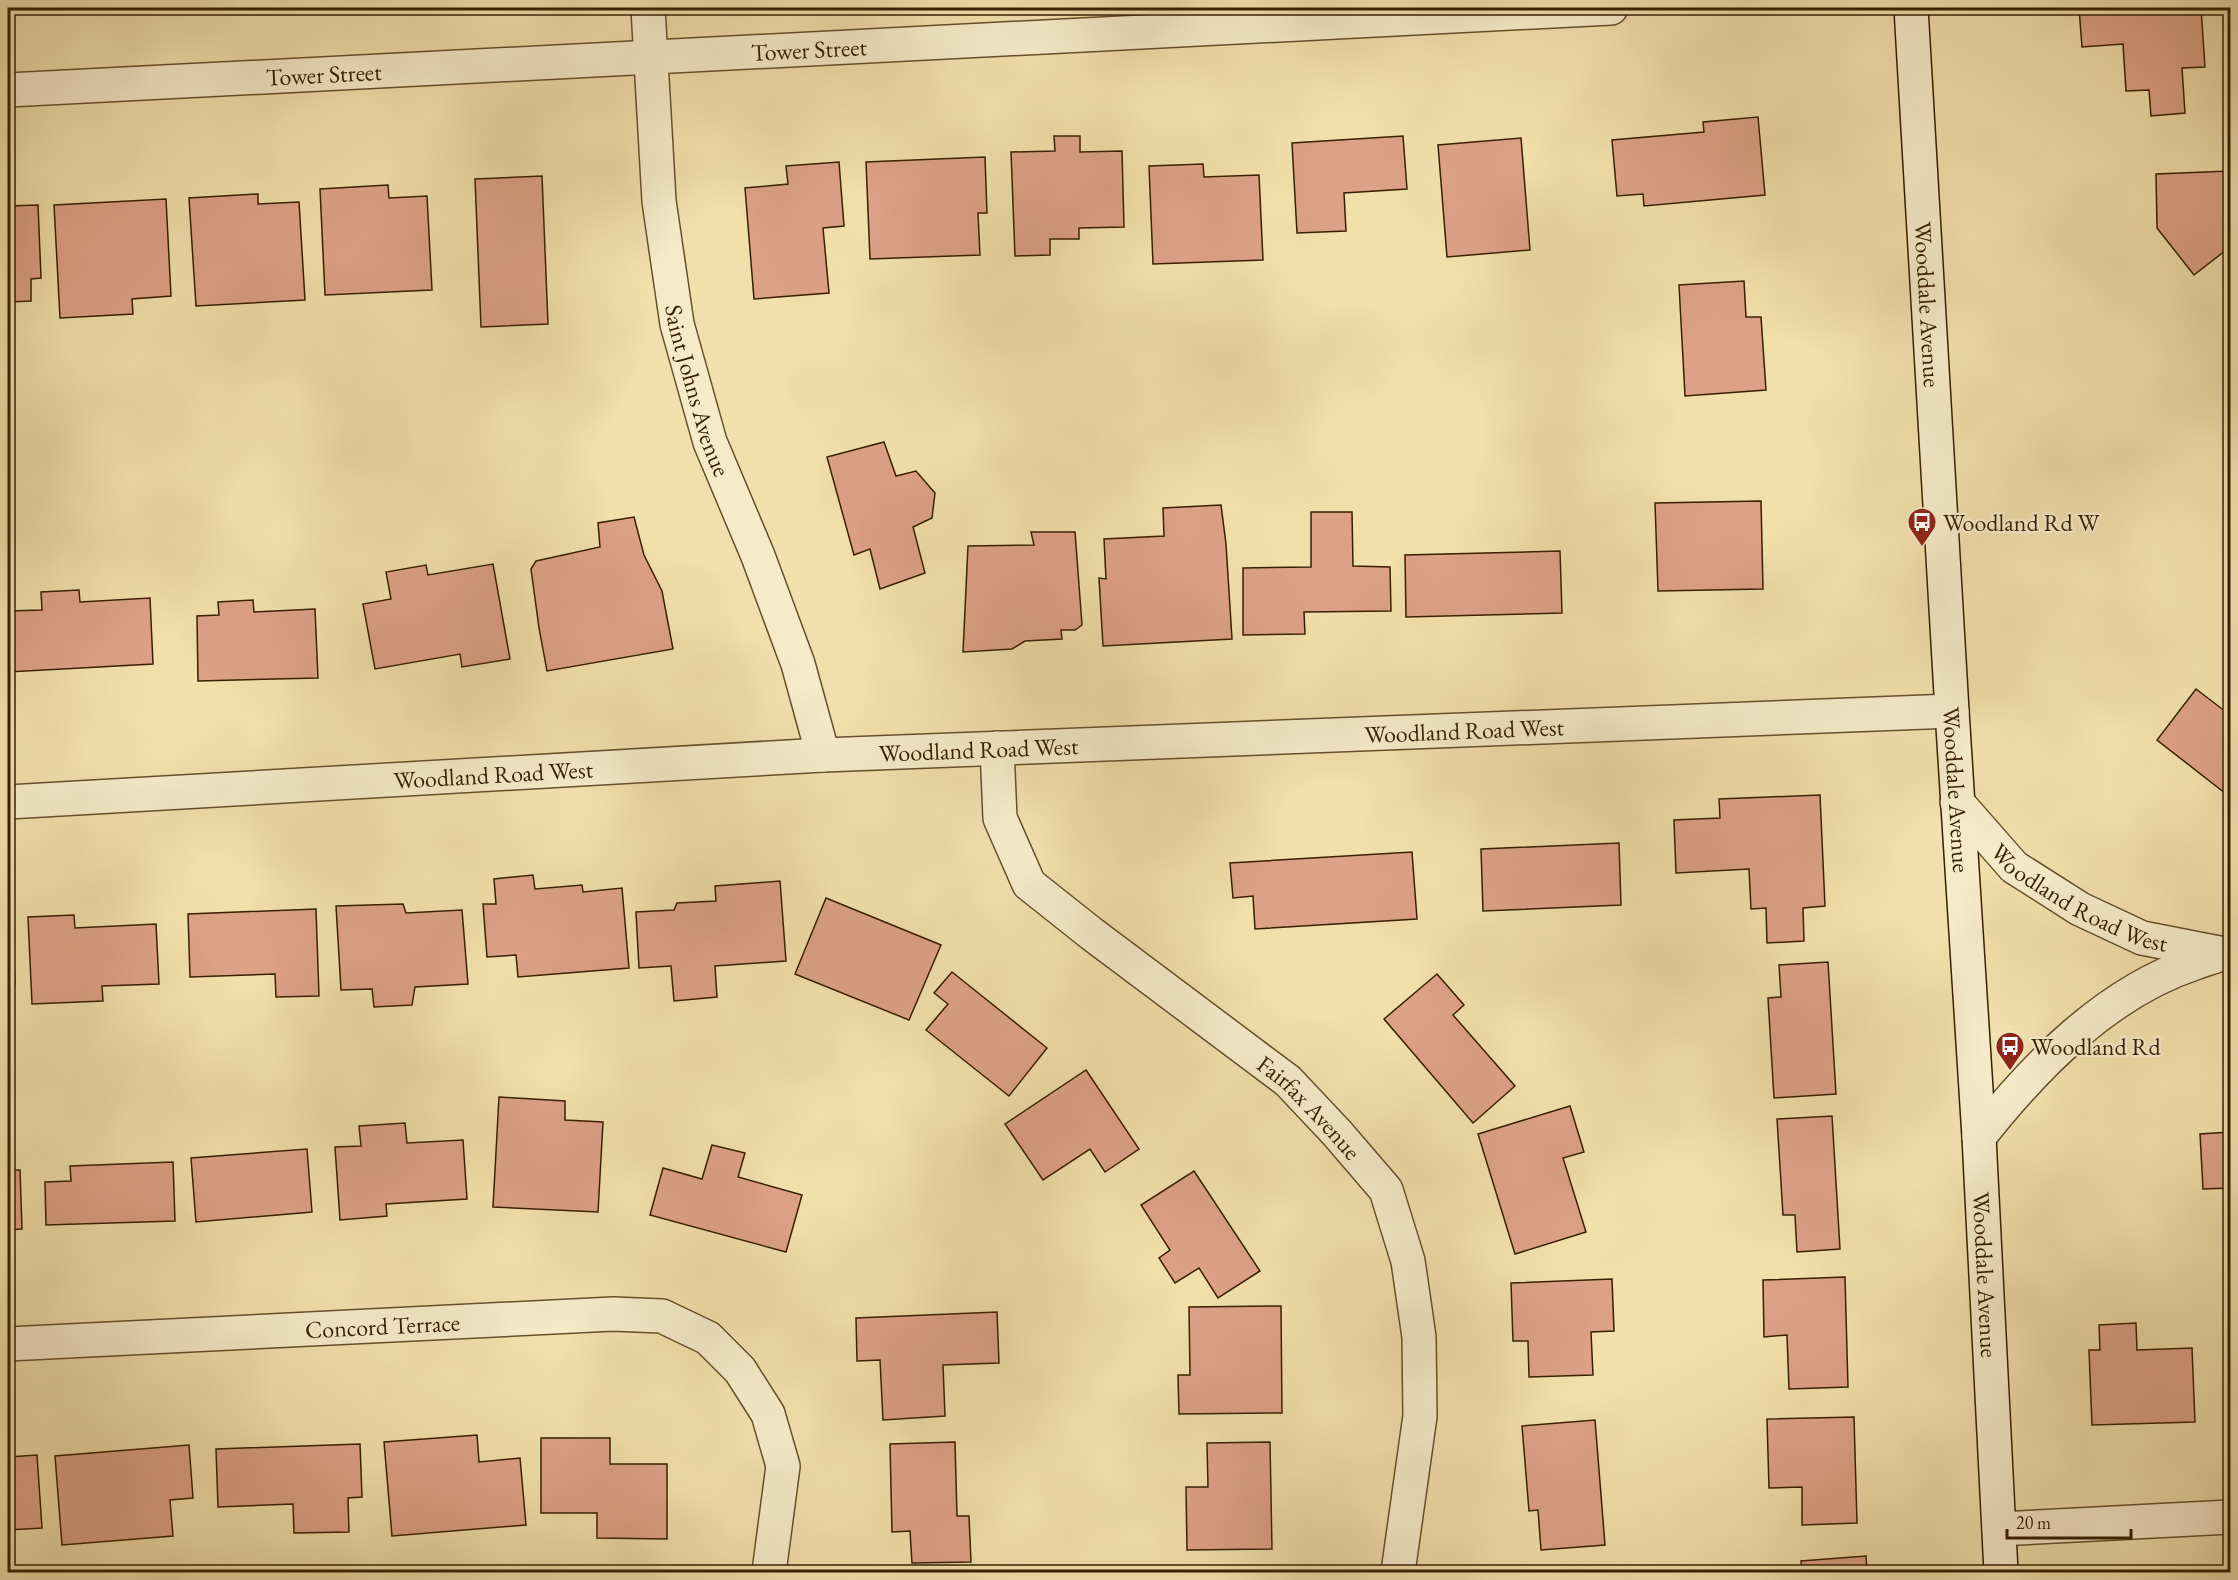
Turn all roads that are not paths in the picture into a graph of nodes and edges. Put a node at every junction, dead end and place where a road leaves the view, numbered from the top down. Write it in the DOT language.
graph roads {
  1 [pos="648,8"];
  2 [pos="1611,8"];
  3 [pos="1911,8"];
  4 [pos="651,57"];
  5 [pos="8,90"];
  6 [pos="1952,711"];
  7 [pos="997,748"];
  8 [pos="823,755"];
  9 [pos="8,802"];
  10 [pos="1958,802"];
  11 [pos="2227,953"];
  12 [pos="1979,1137"];
  13 [pos="8,1344"];
  14 [pos="2230,1517"];
  15 [pos="1999,1529"];
  16 [pos="769,1572"];
  17 [pos="1398,1572"];
  18 [pos="2001,1572"];
  1 -- 4 [label="street, Saint Johns Avenue"];
  2 -- 4 [label="street, Tower Street"];
  3 -- 6 [label="street, Wooddale Avenue"];
  4 -- 5 [label="street, Tower Street"];
  4 -- 8 [label="street, Saint Johns Avenue"];
  6 -- 7 [label="street, Woodland Road West"];
  6 -- 10 [label="street, Wooddale Avenue"];
  7 -- 8 [label="street, Woodland Road West"];
  7 -- 17 [label="street, Fairfax Avenue"];
  8 -- 9 [label="street, Woodland Road West"];
  10 -- 11 [label="street, Woodland Road West"];
  10 -- 12 [label="street, Wooddale Avenue"];
  11 -- 12 [label="street, Woodland Road West"];
  12 -- 15 [label="street, Wooddale Avenue"];
  13 -- 16 [label="street, Concord Terrace"];
  14 -- 15 [label="street"];
  15 -- 18 [label="street, Wooddale Avenue"];
}
